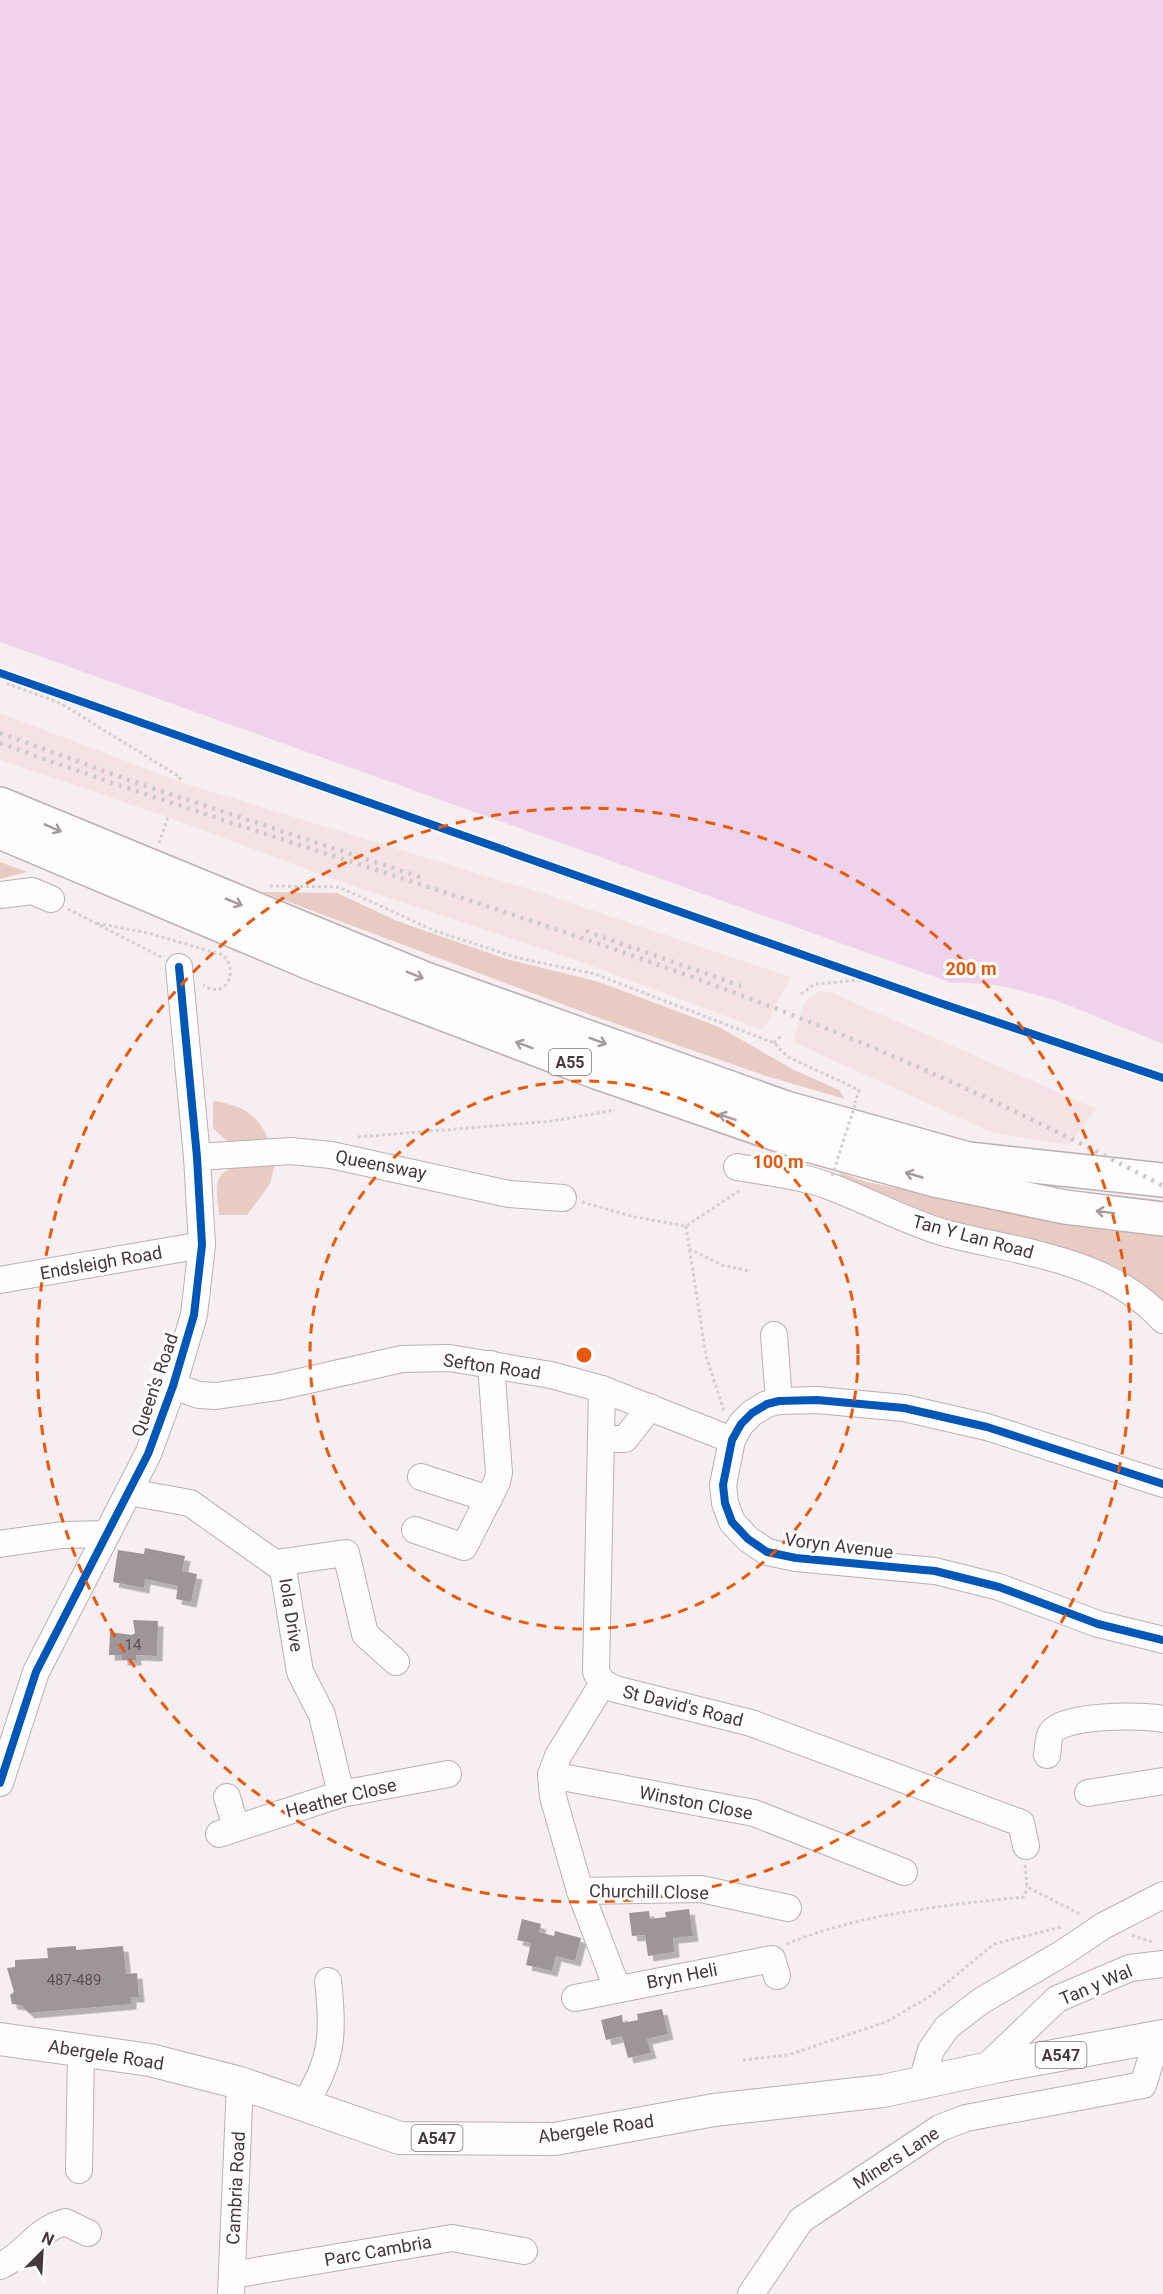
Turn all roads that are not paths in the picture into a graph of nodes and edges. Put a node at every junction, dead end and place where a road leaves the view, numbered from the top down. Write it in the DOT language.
graph roads {
  1 [pos="0,804"];
  2 [pos="0,832"];
  3 [pos="0,895"];
  4 [pos="51,899"];
  5 [pos="186,977"];
  6 [pos="197,1156"];
  7 [pos="736,1167"];
  8 [pos="1163,1180"];
  9 [pos="563,1198"];
  10 [pos="1163,1218"];
  11 [pos="202,1245"];
  12 [pos="0,1280"];
  13 [pos="1163,1320"];
  14 [pos="774,1335"];
  15 [pos="491,1364"];
  16 [pos="173,1386"];
  17 [pos="602,1389"];
  18 [pos="779,1401"];
  19 [pos="650,1407"];
  20 [pos="736,1432"];
  21 [pos="601,1439"];
  22 [pos="421,1477"];
  23 [pos="1163,1484"];
  24 [pos="129,1492"];
  25 [pos="489,1499"];
  26 [pos="416,1530"];
  27 [pos="107,1534"];
  28 [pos="0,1544"];
  29 [pos="276,1563"];
  30 [pos="1163,1640"];
  31 [pos="396,1662"];
  32 [pos="603,1683"];
  33 [pos="1163,1719"];
  34 [pos="1047,1755"];
  35 [pos="448,1773"];
  36 [pos="1,1774"];
  37 [pos="551,1775"];
  38 [pos="1163,1781"];
  39 [pos="1088,1793"];
  40 [pos="341,1794"];
  41 [pos="227,1797"];
  42 [pos="1026,1845"];
  43 [pos="903,1872"];
  44 [pos="580,1891"];
  45 [pos="1163,1895"];
  46 [pos="788,1908"];
  47 [pos="1163,1964"];
  48 [pos="774,1968"];
  49 [pos="328,1982"];
  50 [pos="617,1988"];
  51 [pos="576,1998"];
  52 [pos="1160,2036"];
  53 [pos="0,2039"];
  54 [pos="81,2051"];
  55 [pos="984,2069"];
  56 [pos="240,2083"];
  57 [pos="921,2085"];
  58 [pos="304,2105"];
  59 [pos="79,2170"];
  60 [pos="88,2233"];
  61 [pos="524,2251"];
  62 [pos="0,2266"];
  63 [pos="231,2285"];
  64 [pos="751,2294"];
  1 -- 8 [label="highway, A55, one-way"];
  10 -- 2 [label="highway, A55, one-way"];
  3 -- 4 [label="street"];
  5 -- 6 [label="street, Queen's Road"];
  6 -- 9 [label="street, Queensway"];
  6 -- 11 [label="street, Queen's Road"];
  7 -- 13 [label="street, Tan Y Lan Road"];
  11 -- 12 [label="street, Endsleigh Road"];
  11 -- 16 [label="street, Queen's Road"];
  14 -- 18 [label="street"];
  15 -- 16 [label="street, Sefton Road"];
  15 -- 17 [label="street, Sefton Road"];
  15 -- 25 [label="street"];
  16 -- 24 [label="street, Queen's Road"];
  17 -- 19 [label="street, Sefton Road"];
  17 -- 21 [label="street, St David's Road"];
  18 -- 20 [label="street"];
  18 -- 23 [label="street"];
  19 -- 20 [label="street, Sefton Road"];
  19 -- 21 [label="street"];
  20 -- 30 [label="street, Voryn Avenue"];
  21 -- 32 [label="street, St David's Road"];
  22 -- 25 [label="street"];
  24 -- 27 [label="street, Queen's Road"];
  24 -- 29 [label="street, Iola Drive"];
  25 -- 26 [label="street"];
  27 -- 28 [label="street"];
  27 -- 36 [label="street, Queen's Road"];
  29 -- 31 [label="street"];
  29 -- 40 [label="street, Iola Drive"];
  32 -- 37 [label="street"];
  32 -- 42 [label="street, St David's Road"];
  33 -- 34 [label="street"];
  35 -- 40 [label="street, Heather Close"];
  37 -- 43 [label="street, Winston Close"];
  37 -- 44 [label="street, Churchill Close"];
  38 -- 39 [label="street"];
  40 -- 41 [label="street, Heather Close"];
  44 -- 46 [label="street, Churchill Close"];
  44 -- 50 [label="street, Churchill Close"];
  45 -- 57 [label="street"];
  47 -- 55 [label="street, Tan y Wal"];
  48 -- 50 [label="street, Bryn Heli"];
  49 -- 58 [label="street"];
  50 -- 51 [label="street, Bryn Heli"];
  52 -- 55 [label="main road, Abergele Road / A547"];
  52 -- 64 [label="street, Miners Lane"];
  53 -- 54 [label="main road, Abergele Road / A547"];
  54 -- 56 [label="main road, Abergele Road / A547"];
  54 -- 59 [label="street"];
  55 -- 57 [label="main road, Abergele Road / A547"];
  56 -- 58 [label="main road, Abergele Road / A547"];
  56 -- 63 [label="street, Cambria Road"];
  57 -- 58 [label="main road, Abergele Road / A547"];
  60 -- 62 [label="street"];
  61 -- 63 [label="street, Parc Cambria"];
}
